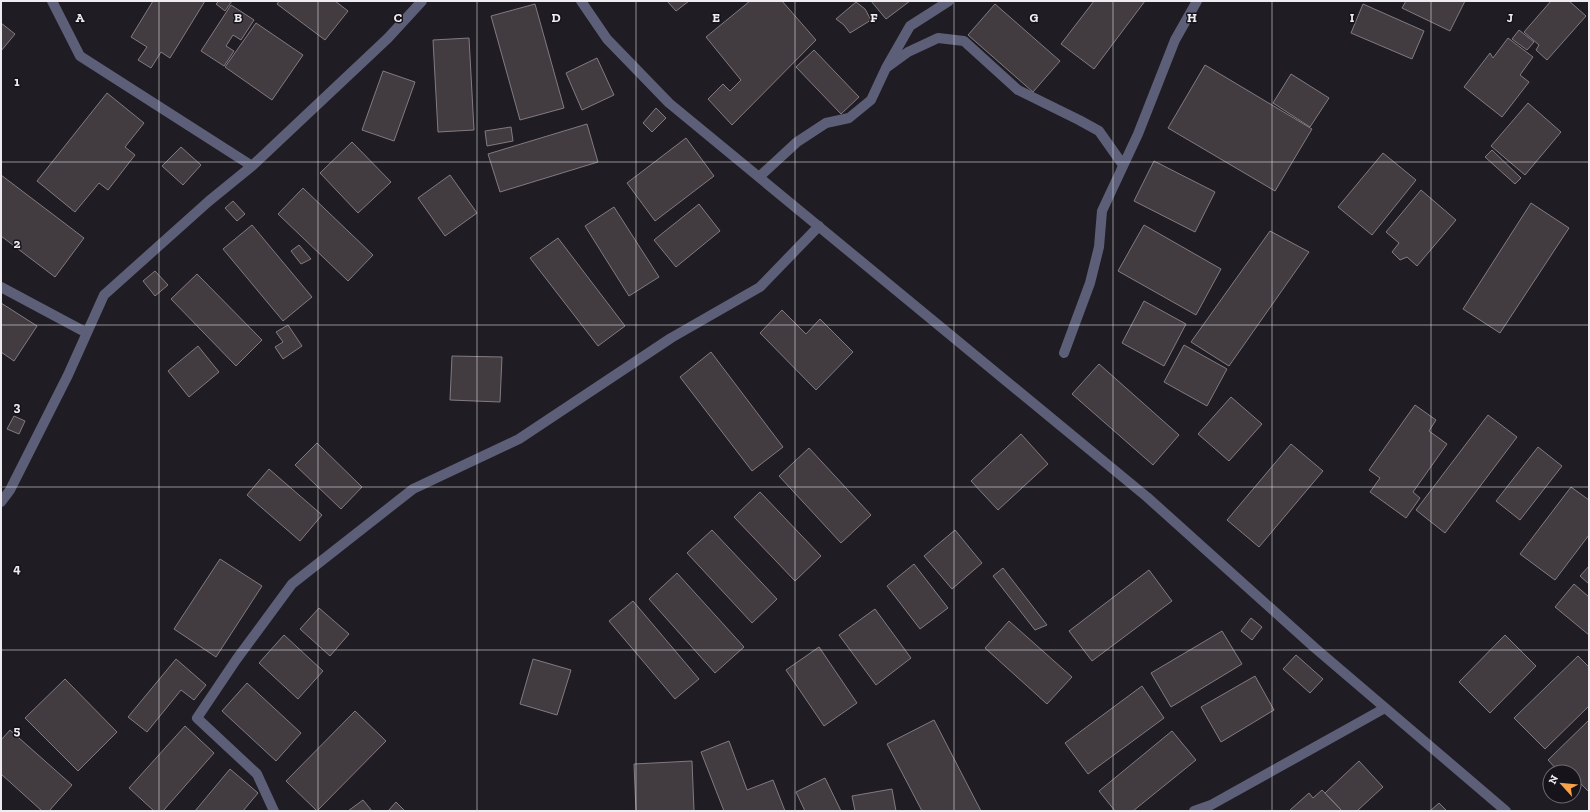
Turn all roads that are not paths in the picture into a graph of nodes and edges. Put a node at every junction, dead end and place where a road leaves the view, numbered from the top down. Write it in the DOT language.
graph roads {
  1 [pos="52,1"];
  2 [pos="422,1"];
  3 [pos="581,1"];
  4 [pos="949,1"];
  5 [pos="1197,1"];
  6 [pos="886,68"];
  7 [pos="1123,165"];
  8 [pos="252,166"];
  9 [pos="759,177"];
  10 [pos="819,226"];
  11 [pos="1,287"];
  12 [pos="87,333"];
  13 [pos="1064,353"];
  14 [pos="1,502"];
  15 [pos="1385,708"];
  16 [pos="274,811"];
  17 [pos="1194,811"];
  18 [pos="1506,811"];
  1 -- 8 [label="street"];
  2 -- 8 [label="street"];
  3 -- 9 [label="street"];
  4 -- 6 [label="street"];
  5 -- 7 [label="street"];
  6 -- 7 [label="street"];
  6 -- 9 [label="street"];
  7 -- 13 [label="street"];
  8 -- 12 [label="street"];
  9 -- 10 [label="street"];
  10 -- 15 [label="street"];
  10 -- 16 [label="street"];
  11 -- 12 [label="street"];
  12 -- 14 [label="street"];
  15 -- 17 [label="street"];
  15 -- 18 [label="street"];
}
